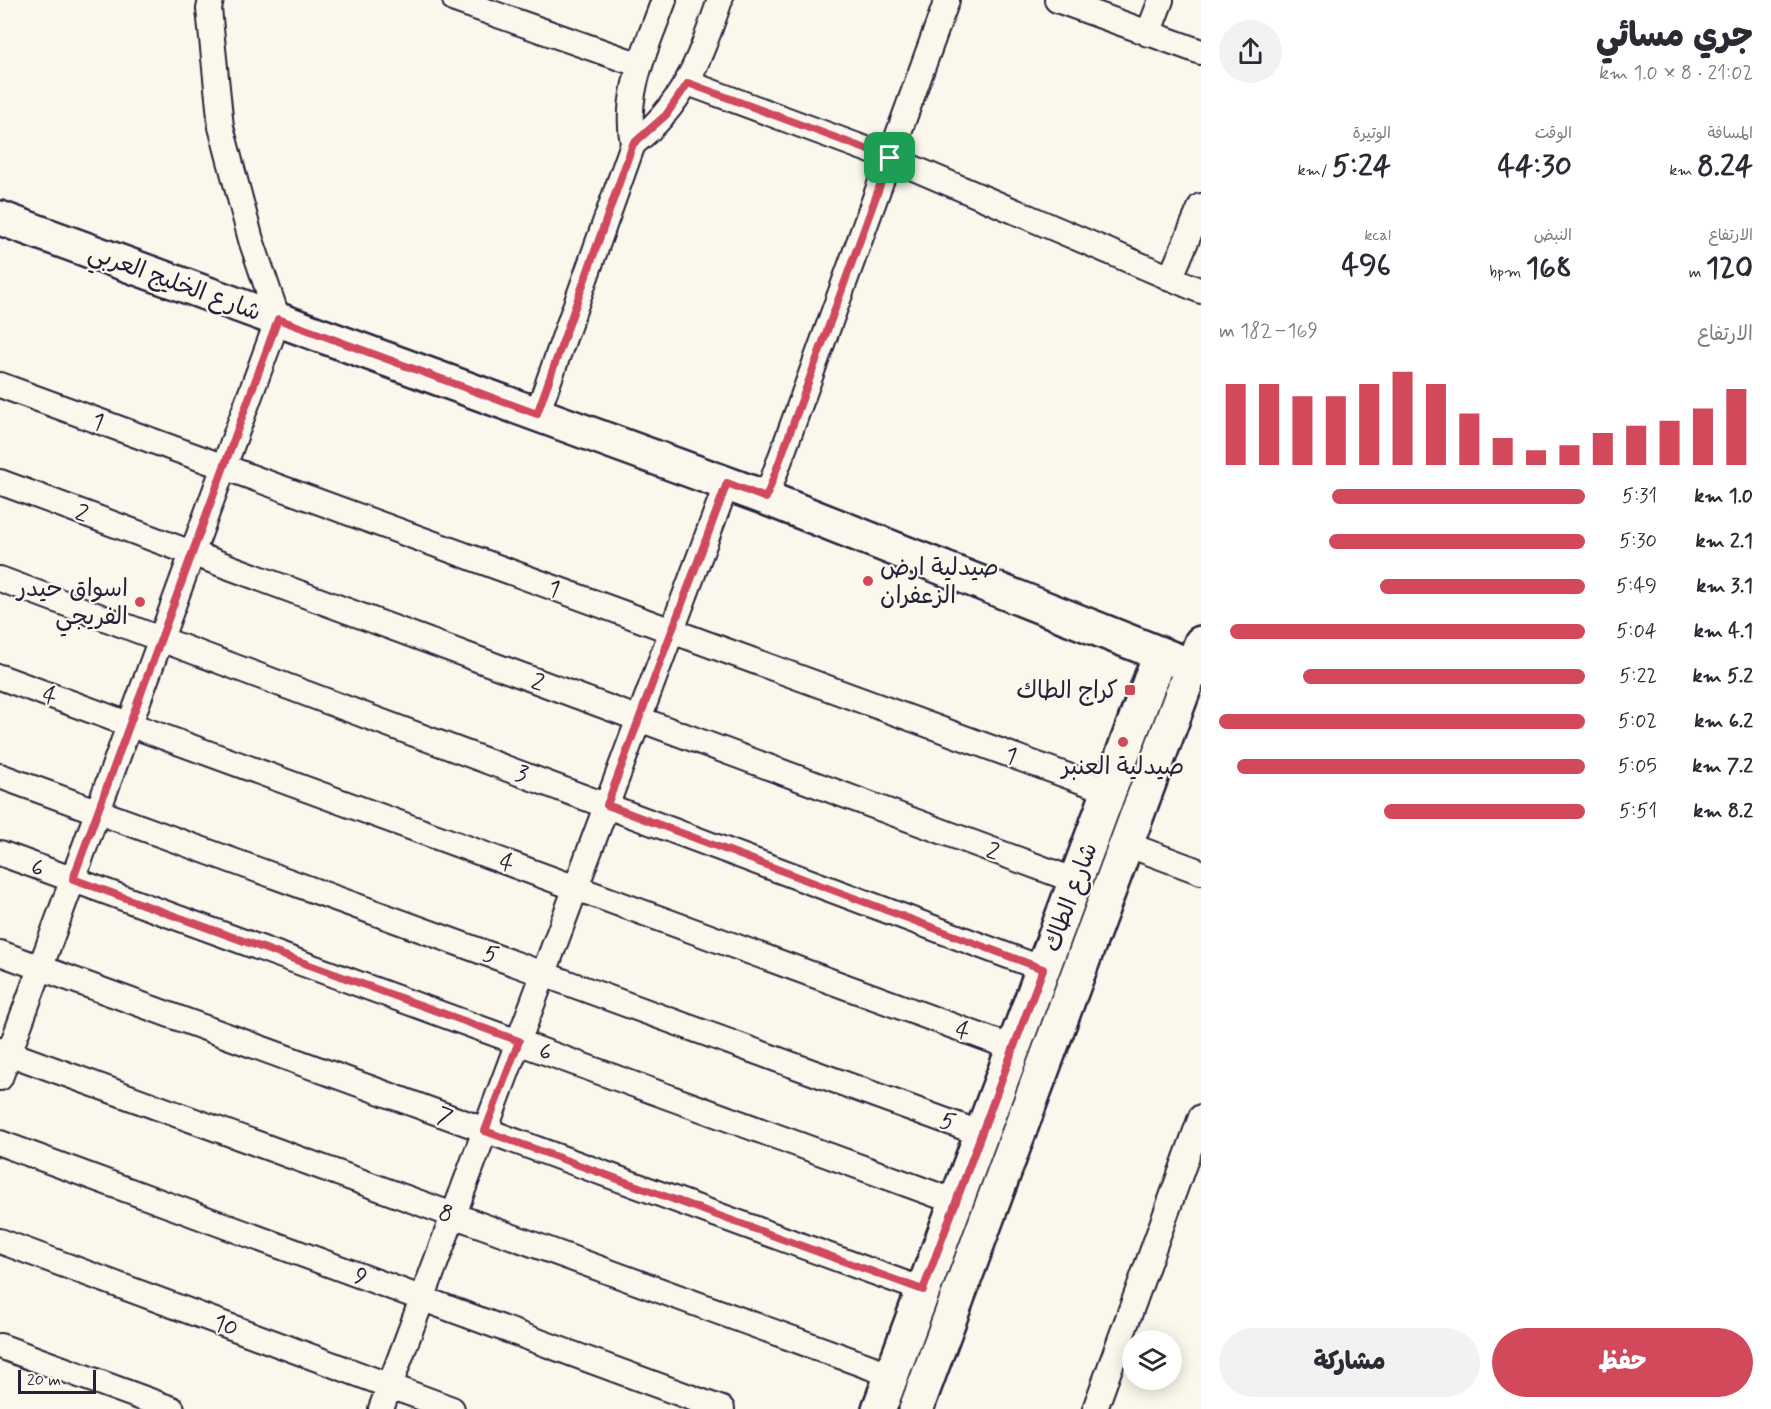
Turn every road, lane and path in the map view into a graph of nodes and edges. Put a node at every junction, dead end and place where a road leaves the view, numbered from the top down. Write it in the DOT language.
graph roads {
  1 [pos="212,0"];
  2 [pos="455,0"];
  3 [pos="664,0"];
  4 [pos="720,0"];
  5 [pos="948,0"];
  6 [pos="1057,0"];
  7 [pos="1161,0"];
  8 [pos="1148,34"];
  9 [pos="1201,52"];
  10 [pos="640,65"];
  11 [pos="688,83"];
  12 [pos="633,144"];
  13 [pos="890,158"];
  14 [pos="1201,206"];
  15 [pos="0,218"];
  16 [pos="1170,279"];
  17 [pos="1201,291"];
  18 [pos="278,319"];
  19 [pos="0,385"];
  20 [pos="537,414"];
  21 [pos="224,467"];
  22 [pos="0,482"];
  23 [pos="727,483"];
  24 [pos="766,498"];
  25 [pos="192,553"];
  26 [pos="0,579"];
  27 [pos="672,632"];
  28 [pos="161,639"];
  29 [pos="1160,654"];
  30 [pos="1198,660"];
  31 [pos="0,677"];
  32 [pos="639,720"];
  33 [pos="130,724"];
  34 [pos="0,776"];
  35 [pos="1109,791"];
  36 [pos="607,805"];
  37 [pos="98,812"];
  38 [pos="1126,844"];
  39 [pos="0,853"];
  40 [pos="1201,872"];
  41 [pos="73,879"];
  42 [pos="1076,881"];
  43 [pos="576,887"];
  44 [pos="0,953"];
  45 [pos="40,968"];
  46 [pos="1043,969"];
  47 [pos="544,974"];
  48 [pos="519,1041"];
  49 [pos="1013,1048"];
  50 [pos="5,1052"];
  51 [pos="0,1078"];
  52 [pos="1201,1117"];
  53 [pos="485,1131"];
  54 [pos="982,1134"];
  55 [pos="0,1143"];
  56 [pos="956,1202"];
  57 [pos="453,1215"];
  58 [pos="0,1241"];
  59 [pos="923,1290"];
  60 [pos="422,1299"];
  61 [pos="0,1346"];
  62 [pos="891,1375"];
  63 [pos="389,1386"];
  64 [pos="172,1409"];
  65 [pos="381,1409"];
  66 [pos="452,1409"];
  67 [pos="722,1409"];
  68 [pos="879,1409"];
  69 [pos="916,1409"];
  70 [pos="1095,1409"];
  1 -- 18 [label="street"];
  2 -- 10 [label="street"];
  3 -- 10 [label="street"];
  4 -- 11 [label="street"];
  5 -- 13 [label="street"];
  6 -- 8 [label="street"];
  7 -- 8 [label="street"];
  8 -- 9 [label="street"];
  10 -- 12 [label="street"];
  11 -- 12 [label="street"];
  11 -- 13 [label="street"];
  12 -- 20 [label="street"];
  13 -- 16 [label="street"];
  13 -- 24 [label="street"];
  14 -- 16 [label="street"];
  15 -- 18 [label="main road, شارع الخليج العربي"];
  16 -- 17 [label="street"];
  18 -- 20 [label="main road, شارع الخليج العربي"];
  18 -- 21 [label="street"];
  19 -- 21 [label="street, 1"];
  20 -- 23 [label="main road, شارع الخليج العربي"];
  21 -- 25 [label="street"];
  21 -- 27 [label="street, 1"];
  22 -- 25 [label="street, 2"];
  23 -- 24 [label="main road, شارع الخليج العربي"];
  23 -- 27 [label="street"];
  24 -- 29 [label="main road, شارع الخليج العربي"];
  25 -- 28 [label="street"];
  25 -- 32 [label="street, 2"];
  26 -- 28 [label="street, 3"];
  27 -- 32 [label="street"];
  27 -- 35 [label="street, 1"];
  28 -- 33 [label="street"];
  28 -- 36 [label="street, 3"];
  29 -- 30 [label="main road, شارع الخليج العربي"];
  29 -- 35 [label="main road, شارع الطاك"];
  30 -- 38 [label="main road, شارع الطاك"];
  31 -- 33 [label="street, 4"];
  32 -- 36 [label="street"];
  32 -- 42 [label="street, 2"];
  33 -- 37 [label="street"];
  33 -- 43 [label="street, 4"];
  34 -- 37 [label="street, 5"];
  35 -- 42 [label="main road, شارع الطاك"];
  36 -- 43 [label="street"];
  36 -- 46 [label="street, 3"];
  37 -- 41 [label="street"];
  37 -- 47 [label="street, 5"];
  38 -- 40 [label="street"];
  38 -- 69 [label="main road, شارع الطاك"];
  39 -- 41 [label="street, 6"];
  41 -- 45 [label="street"];
  41 -- 48 [label="street, 6"];
  42 -- 46 [label="main road, شارع الطاك"];
  43 -- 47 [label="street"];
  43 -- 49 [label="street, 4"];
  44 -- 45 [label="street, 7"];
  45 -- 50 [label="street"];
  45 -- 53 [label="street, 7"];
  46 -- 49 [label="main road, شارع الطاك"];
  47 -- 48 [label="street"];
  47 -- 54 [label="street, 5"];
  48 -- 53 [label="street"];
  48 -- 56 [label="street, 6"];
  49 -- 54 [label="main road, شارع الطاك"];
  50 -- 51 [label="street"];
  50 -- 57 [label="street, 8"];
  52 -- 70 [label="street"];
  53 -- 57 [label="street"];
  53 -- 59 [label="street, 7"];
  54 -- 56 [label="main road, شارع الطاك"];
  55 -- 60 [label="street, 9"];
  56 -- 59 [label="main road, شارع الطاك"];
  57 -- 60 [label="street"];
  57 -- 62 [label="street, 8"];
  58 -- 63 [label="street, 10"];
  59 -- 62 [label="main road, شارع الطاك"];
  60 -- 63 [label="street"];
  60 -- 67 [label="street, 9"];
  61 -- 64 [label="street"];
  62 -- 68 [label="main road, شارع الطاك"];
  63 -- 65 [label="street"];
  63 -- 66 [label="street, 10"];
}
